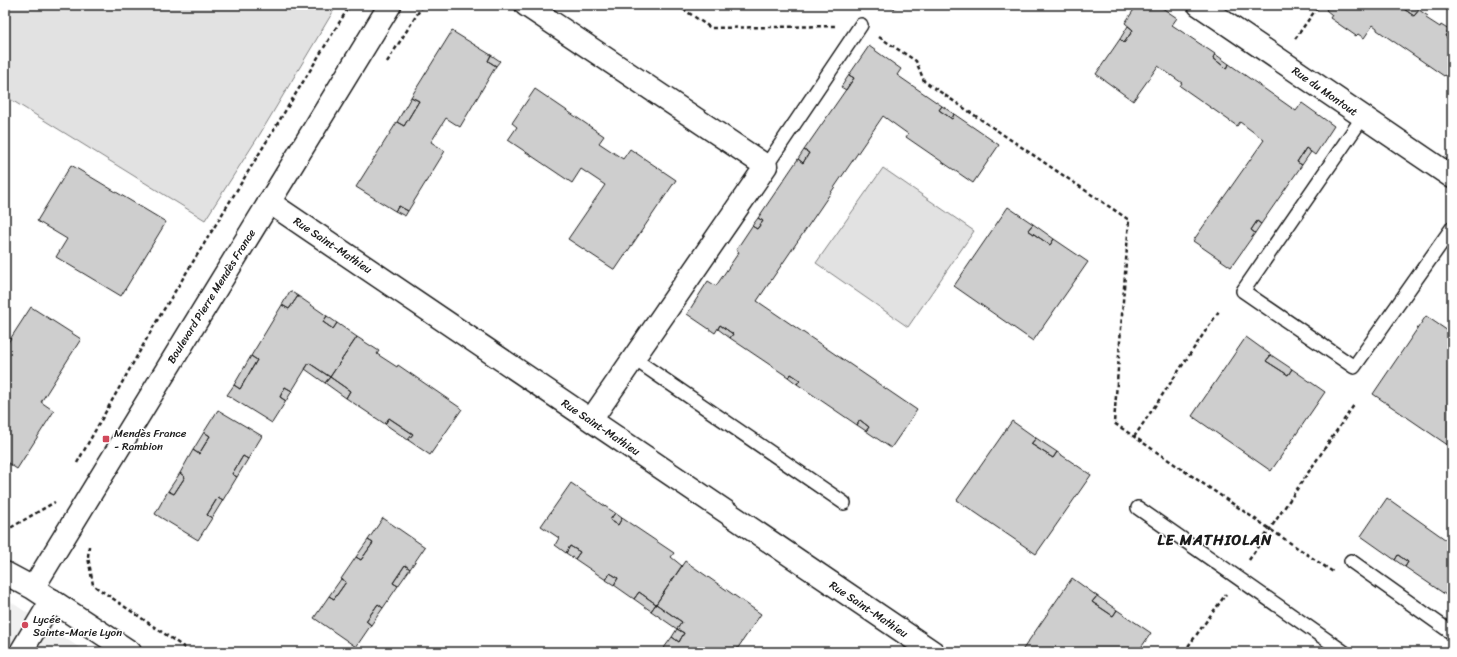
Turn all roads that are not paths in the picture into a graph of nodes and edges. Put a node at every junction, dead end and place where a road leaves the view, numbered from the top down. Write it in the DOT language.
graph roads {
  1 [pos="390,5"];
  2 [pos="526,5"];
  3 [pos="1199,5"];
  4 [pos="861,25"];
  5 [pos="1364,117"];
  6 [pos="766,166"];
  7 [pos="1452,177"];
  8 [pos="269,202"];
  9 [pos="1452,228"];
  10 [pos="633,358"];
  11 [pos="591,420"];
  12 [pos="844,503"];
  13 [pos="1138,508"];
  14 [pos="1351,561"];
  15 [pos="5,572"];
  16 [pos="33,588"];
  17 [pos="52,600"];
  18 [pos="1452,633"];
  19 [pos="21,652"];
  20 [pos="130,652"];
  21 [pos="933,652"];
  22 [pos="1344,652"];
  1 -- 8 [label="street, Boulevard Pierre Mendès France"];
  2 -- 6 [label="street"];
  3 -- 5 [label="street, Rue du Montout"];
  4 -- 6 [label="lane"];
  5 -- 7 [label="street, Rue du Montout"];
  5 -- 9 [label="lane"];
  6 -- 10 [label="street"];
  8 -- 11 [label="street, Rue Saint-Mathieu"];
  8 -- 16 [label="street, Boulevard Pierre Mendès France"];
  10 -- 11 [label="street"];
  10 -- 12 [label="lane"];
  11 -- 21 [label="street, Rue Saint-Mathieu"];
  13 -- 22 [label="lane"];
  14 -- 18 [label="lane"];
  15 -- 16 [label="street"];
  16 -- 17 [label="street"];
  17 -- 19 [label="street"];
  17 -- 20 [label="street"];
}
